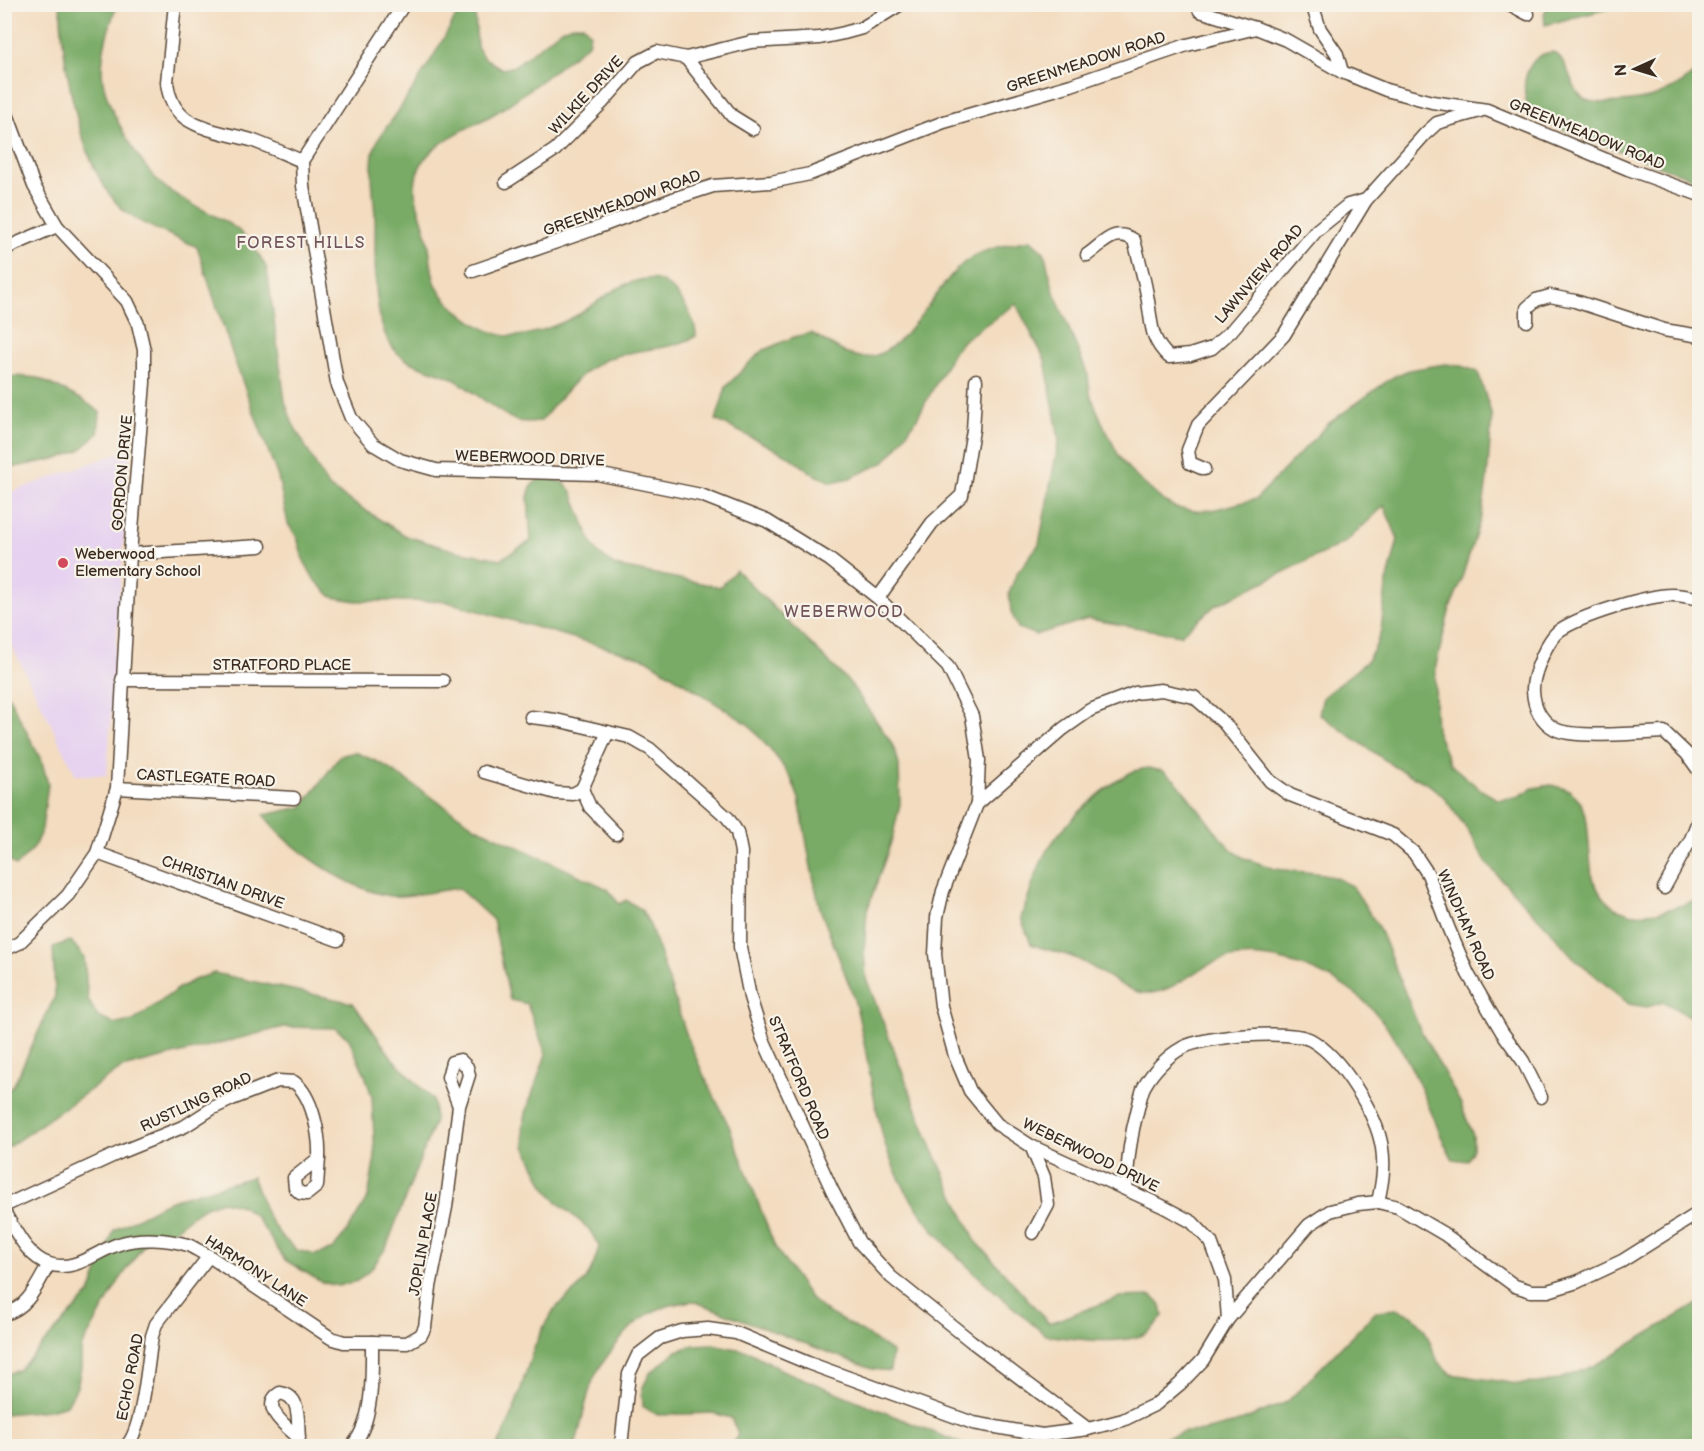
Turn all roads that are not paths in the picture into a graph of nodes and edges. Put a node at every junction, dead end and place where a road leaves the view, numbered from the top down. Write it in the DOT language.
graph roads {
  1 [pos="175,4"];
  2 [pos="404,4"];
  3 [pos="901,4"];
  4 [pos="1196,4"];
  5 [pos="1312,4"];
  6 [pos="1509,4"];
  7 [pos="1528,14"];
  8 [pos="1256,28"];
  9 [pos="686,58"];
  10 [pos="1342,72"];
  11 [pos="4,106"];
  12 [pos="1487,110"];
  13 [pos="753,129"];
  14 [pos="302,161"];
  15 [pos="506,182"];
  16 [pos="1700,195"];
  17 [pos="1366,200"];
  18 [pos="57,226"];
  19 [pos="4,249"];
  20 [pos="1087,255"];
  21 [pos="473,271"];
  22 [pos="1527,321"];
  23 [pos="1700,336"];
  24 [pos="976,380"];
  25 [pos="1204,469"];
  26 [pos="260,546"];
  27 [pos="130,554"];
  28 [pos="878,598"];
  29 [pos="1700,598"];
  30 [pos="122,680"];
  31 [pos="443,681"];
  32 [pos="531,717"];
  33 [pos="608,732"];
  34 [pos="484,772"];
  35 [pos="1700,772"];
  36 [pos="117,788"];
  37 [pos="582,789"];
  38 [pos="294,798"];
  39 [pos="977,804"];
  40 [pos="1700,816"];
  41 [pos="616,834"];
  42 [pos="97,853"];
  43 [pos="1664,888"];
  44 [pos="338,939"];
  45 [pos="4,950"];
  46 [pos="1540,1096"];
  47 [pos="459,1106"];
  48 [pos="1031,1146"];
  49 [pos="320,1158"];
  50 [pos="1126,1189"];
  51 [pos="1378,1202"];
  52 [pos="4,1206"];
  53 [pos="4,1212"];
  54 [pos="1700,1212"];
  55 [pos="1033,1233"];
  56 [pos="209,1256"];
  57 [pos="49,1264"];
  58 [pos="4,1314"];
  59 [pos="1228,1319"];
  60 [pos="372,1342"];
  61 [pos="1088,1429"];
  62 [pos="131,1445"];
  63 [pos="352,1446"];
  64 [pos="621,1446"];
  1 -- 14 [label="street"];
  2 -- 14 [label="street"];
  3 -- 9 [label="street, WILKIE DRIVE"];
  4 -- 8 [label="street"];
  5 -- 10 [label="street"];
  6 -- 7 [label="street"];
  8 -- 10 [label="street, GREENMEADOW ROAD"];
  8 -- 21 [label="street, GREENMEADOW ROAD"];
  9 -- 13 [label="street"];
  9 -- 15 [label="street, WILKIE DRIVE"];
  10 -- 12 [label="street, GREENMEADOW ROAD"];
  11 -- 18 [label="street, GORDON DRIVE"];
  12 -- 16 [label="street, GREENMEADOW ROAD"];
  12 -- 17 [label="street, LAWNVIEW ROAD"];
  14 -- 28 [label="street, WEBERWOOD DRIVE"];
  17 -- 20 [label="street, LAWNVIEW ROAD"];
  17 -- 25 [label="street, LAWNVIEW ROAD"];
  18 -- 19 [label="street"];
  18 -- 27 [label="street, GORDON DRIVE"];
  22 -- 23 [label="street"];
  24 -- 28 [label="street"];
  26 -- 27 [label="street"];
  27 -- 30 [label="street, GORDON DRIVE"];
  28 -- 39 [label="street, WEBERWOOD DRIVE"];
  29 -- 35 [label="street"];
  30 -- 31 [label="street, STRATFORD PLACE"];
  30 -- 36 [label="street, GORDON DRIVE"];
  32 -- 33 [label="street, STRATFORD ROAD"];
  33 -- 37 [label="street"];
  33 -- 61 [label="street, STRATFORD ROAD"];
  34 -- 37 [label="street"];
  36 -- 38 [label="street, CASTLEGATE ROAD"];
  36 -- 42 [label="street, GORDON DRIVE"];
  37 -- 41 [label="street"];
  39 -- 46 [label="street, WINDHAM ROAD"];
  39 -- 48 [label="street, WEBERWOOD DRIVE"];
  40 -- 43 [label="street"];
  42 -- 44 [label="street, CHRISTIAN DRIVE"];
  42 -- 45 [label="street, GORDON DRIVE"];
  47 -- 60 [label="street, JOPLIN PLACE"];
  48 -- 50 [label="street, WEBERWOOD DRIVE"];
  48 -- 55 [label="street"];
  49 -- 52 [label="street, RUSTLING ROAD"];
  50 -- 51 [label="street"];
  50 -- 59 [label="street, WEBERWOOD DRIVE"];
  51 -- 54 [label="street"];
  51 -- 59 [label="street"];
  53 -- 57 [label="street"];
  56 -- 57 [label="street, HARMONY LANE"];
  56 -- 60 [label="street, HARMONY LANE"];
  56 -- 62 [label="street, ECHO ROAD"];
  57 -- 58 [label="street"];
  59 -- 61 [label="street"];
  60 -- 63 [label="street"];
  61 -- 64 [label="street"];
}
